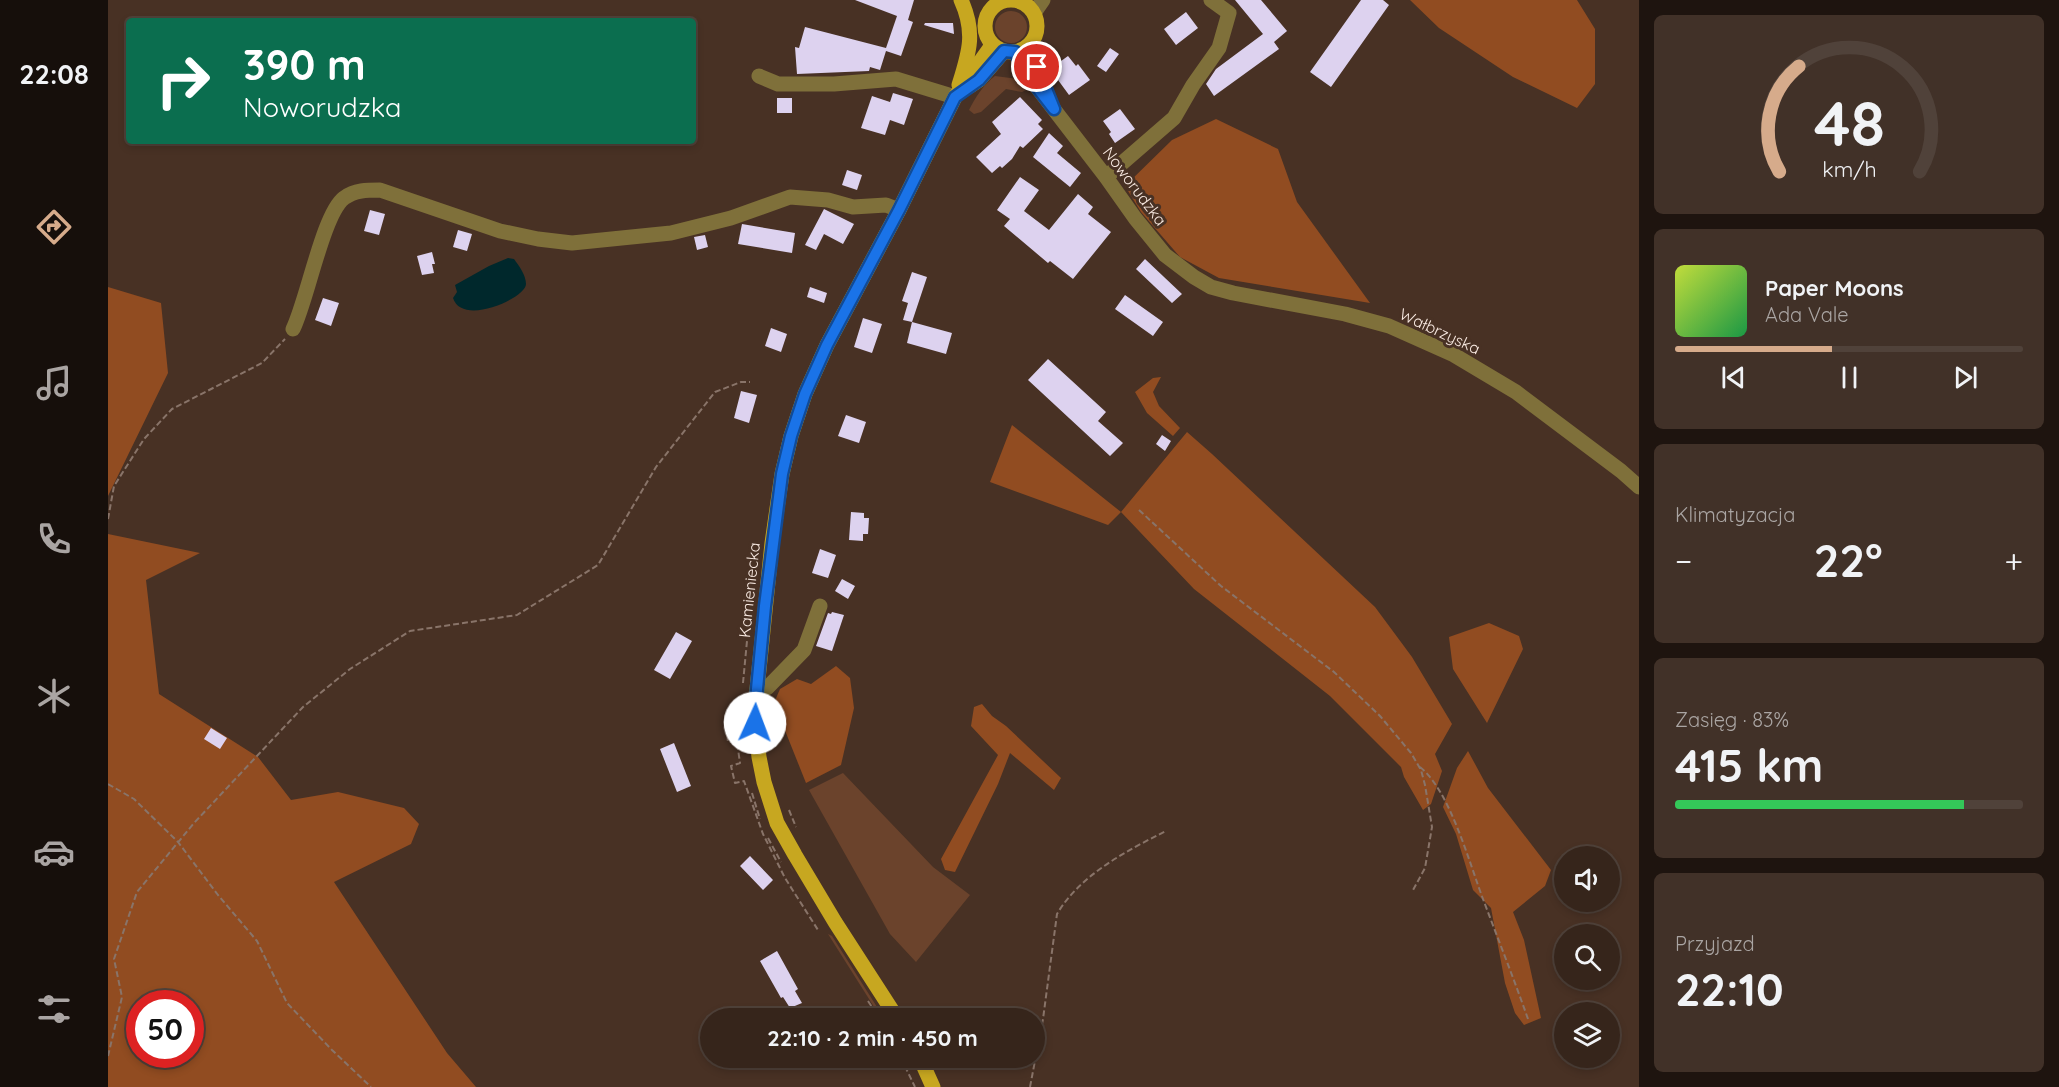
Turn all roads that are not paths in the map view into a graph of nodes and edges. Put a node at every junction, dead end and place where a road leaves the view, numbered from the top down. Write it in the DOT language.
graph roads {
  1 [pos="961,0"];
  2 [pos="978,0"];
  3 [pos="1042,0"];
  4 [pos="1211,0"];
  5 [pos="1000,1"];
  6 [pos="1022,1"];
  7 [pos="1034,13"];
  8 [pos="987,14"];
  9 [pos="1029,44"];
  10 [pos="1004,49"];
  11 [pos="759,76"];
  12 [pos="955,97"];
  13 [pos="1054,109"];
  14 [pos="1106,177"];
  15 [pos="899,210"];
  16 [pos="1194,277"];
  17 [pos="293,329"];
  18 [pos="1639,487"];
  19 [pos="820,606"];
  20 [pos="757,689"];
  21 [pos="891,1008"];
  22 [pos="924,1068"];
  23 [pos="933,1087"];
  1 -- 12 [label="main road"];
  2 -- 8 [label="main road"];
  3 -- 7 [label="street"];
  4 -- 14 [label="street"];
  5 -- 6 [label="main road"];
  5 -- 8 [label="main road"];
  6 -- 7 [label="main road"];
  7 -- 9 [label="main road"];
  8 -- 10 [label="main road"];
  9 -- 10 [label="main road"];
  9 -- 13 [label="street, Noworudzka"];
  10 -- 12 [label="main road, Kamieniecka"];
  10 -- 13 [label="street, Noworudzka"];
  11 -- 12 [label="street"];
  12 -- 15 [label="main road, Kamieniecka"];
  13 -- 14 [label="street, Noworudzka"];
  14 -- 16 [label="street, Noworudzka"];
  15 -- 17 [label="street"];
  15 -- 20 [label="main road, Kamieniecka"];
  16 -- 18 [label="street, Wałbrzyska"];
  19 -- 20 [label="street"];
  20 -- 21 [label="main road, Kamieniecka"];
  22 -- 23 [label="main road"];
}
